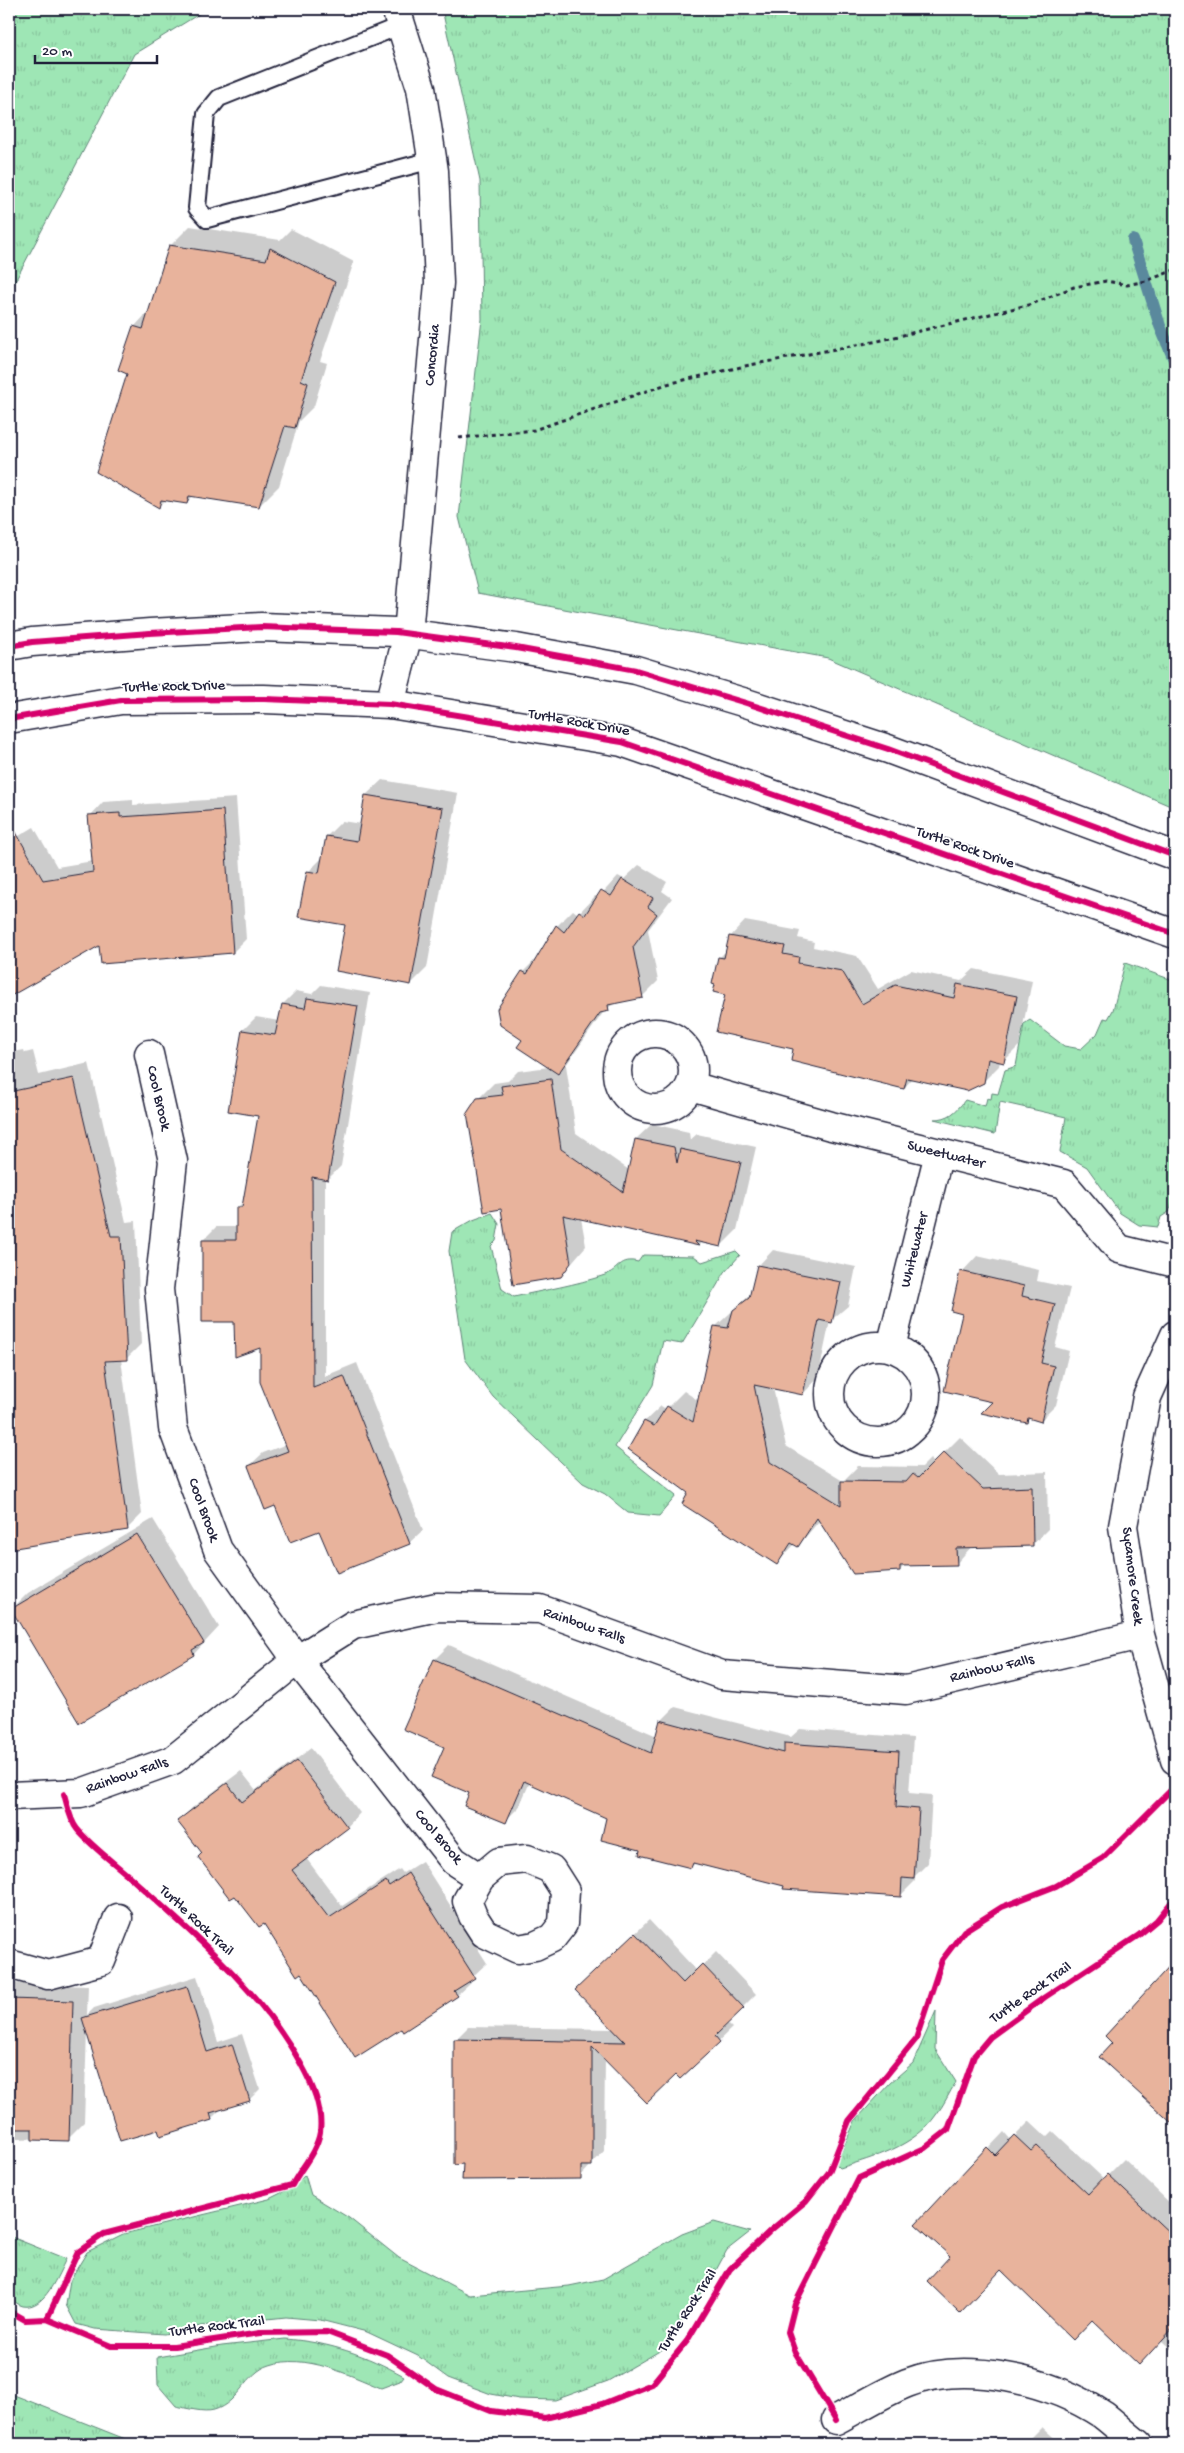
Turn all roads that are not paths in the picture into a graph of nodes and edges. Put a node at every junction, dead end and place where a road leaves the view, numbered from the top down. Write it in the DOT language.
graph roads {
  1 [pos="399,17"];
  2 [pos="432,160"];
  3 [pos="408,634"];
  4 [pos="9,646"];
  5 [pos="390,704"];
  6 [pos="9,719"];
  7 [pos="1175,856"];
  8 [pos="1175,934"];
  9 [pos="148,1054"];
  10 [pos="691,1086"];
  11 [pos="939,1153"];
  12 [pos="1175,1263"];
  13 [pos="1175,1335"];
  14 [pos="891,1347"];
  15 [pos="1140,1635"];
  16 [pos="297,1660"];
  17 [pos="1175,1760"];
  18 [pos="9,1796"];
  19 [pos="480,1878"];
  20 [pos="118,1918"];
  21 [pos="9,1964"];
  22 [pos="836,2420"];
  23 [pos="1138,2444"];
  1 -- 2 [label="street, Concordia"];
  1 -- 2 [label="lane"];
  2 -- 3 [label="street, Concordia"];
  3 -- 4 [label="street"];
  3 -- 5 [label="street, Concordia"];
  3 -- 7 [label="street"];
  5 -- 6 [label="street, Turtle Rock Drive"];
  5 -- 8 [label="street, Turtle Rock Drive"];
  9 -- 16 [label="street, Cool Brook"];
  10 -- 11 [label="street, Sweetwater"];
  11 -- 12 [label="street, Sweetwater"];
  11 -- 14 [label="street, Whitewater"];
  13 -- 15 [label="street, Sycamore Creek"];
  15 -- 16 [label="street, Rainbow Falls"];
  15 -- 17 [label="street, Sycamore Creek"];
  16 -- 18 [label="street, Rainbow Falls"];
  16 -- 19 [label="street, Cool Brook"];
  20 -- 21 [label="street"];
  22 -- 23 [label="street"];
}
